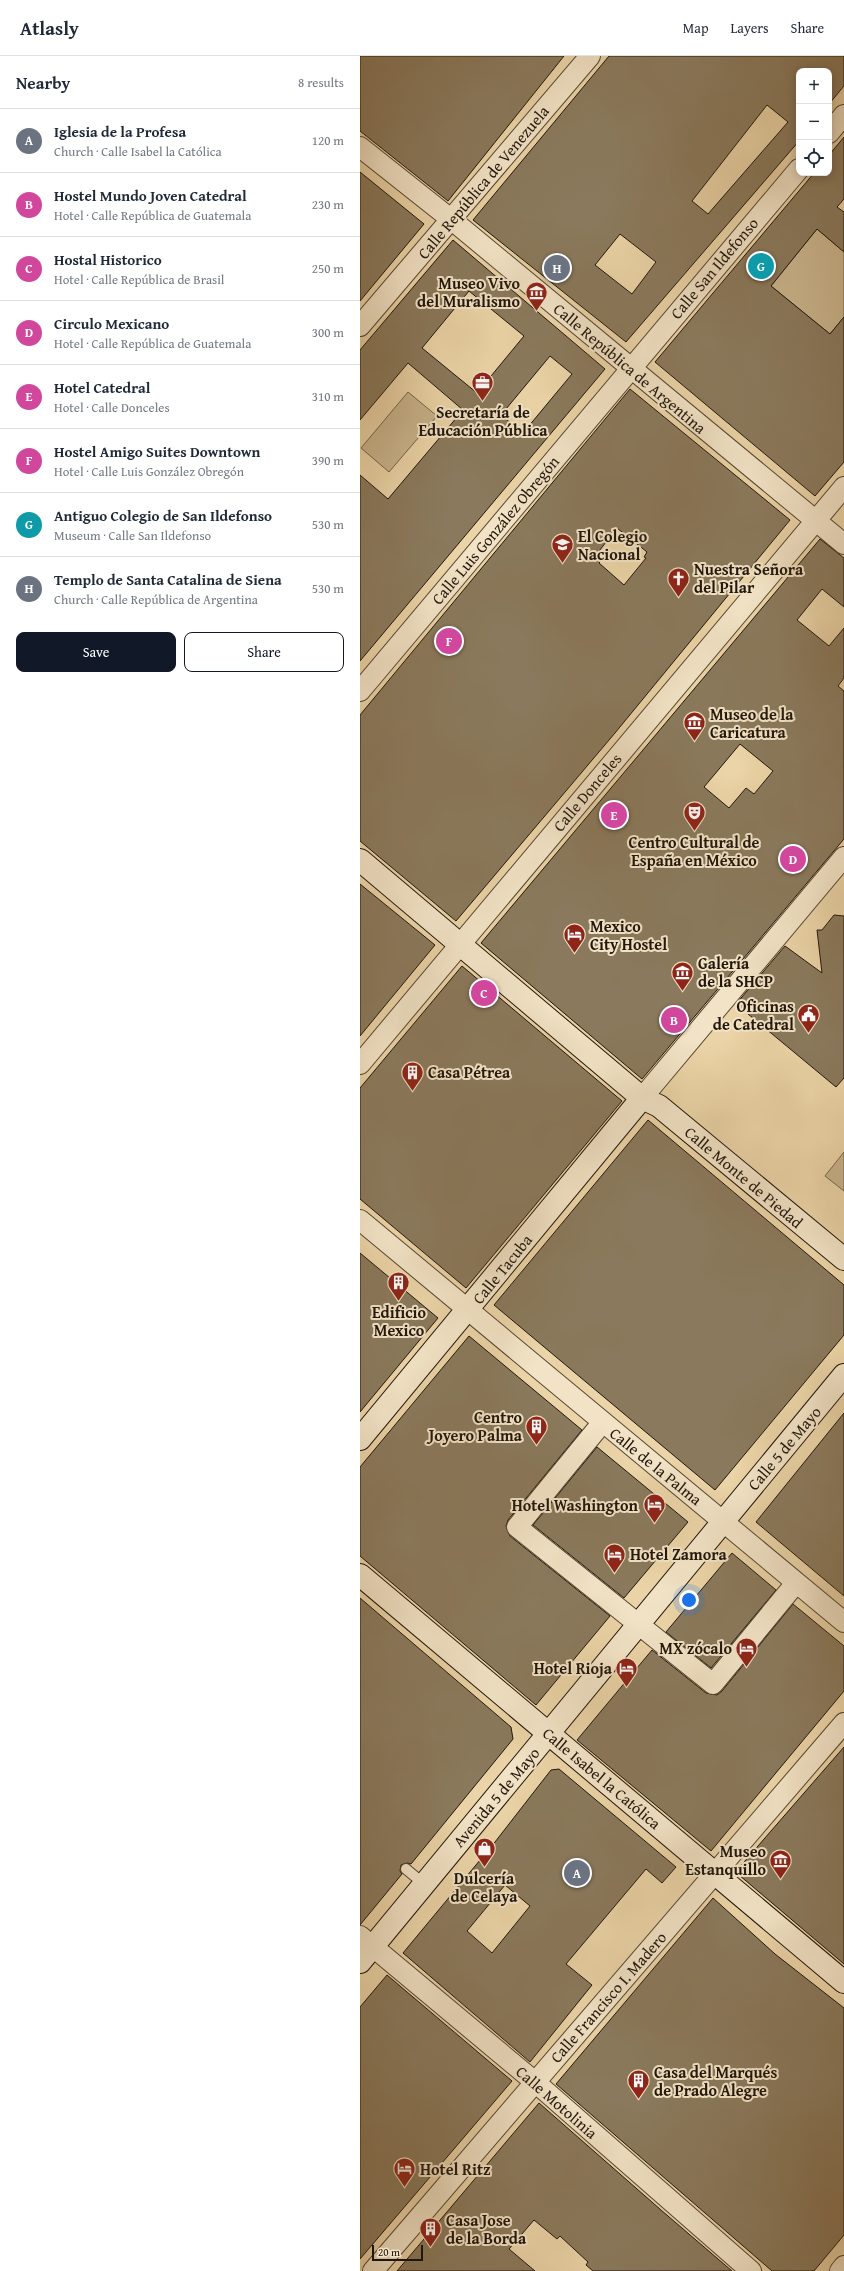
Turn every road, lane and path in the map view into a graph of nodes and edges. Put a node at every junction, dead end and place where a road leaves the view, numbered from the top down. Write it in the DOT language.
graph roads {
  1 [pos="590,56"];
  2 [pos="844,115"];
  3 [pos="832,129"];
  4 [pos="360,147"];
  5 [pos="796,172"];
  6 [pos="452,220"];
  7 [pos="360,326"];
  8 [pos="630,368"];
  9 [pos="844,487"];
  10 [pos="816,521"];
  11 [pos="844,544"];
  12 [pos="360,691"];
  13 [pos="844,857"];
  14 [pos="360,860"];
  15 [pos="461,946"];
  16 [pos="360,1064"];
  17 [pos="642,1098"];
  18 [pos="360,1220"];
  19 [pos="844,1259"];
  20 [pos="468,1310"];
  21 [pos="844,1375"];
  22 [pos="602,1423"];
  23 [pos="360,1439"];
  24 [pos="724,1521"];
  25 [pos="360,1575"];
  26 [pos="796,1583"];
  27 [pos="844,1622"];
  28 [pos="638,1626"];
  29 [pos="844,1723"];
  30 [pos="549,1733"];
  31 [pos="406,1870"];
  32 [pos="714,1874"];
  33 [pos="424,1884"];
  34 [pos="364,1948"];
  35 [pos="844,1982"];
  36 [pos="535,2082"];
  37 [pos="844,2266"];
  38 [pos="372,2271"];
  39 [pos="751,2271"];
  40 [pos="840,2271"];
  1 -- 6 [label="street, Calle República de Venezuela"];
  2 -- 3 [label="street"];
  4 -- 6 [label="street, Calle República de Argentina"];
  5 -- 8 [label="street, Calle San Ildefonso"];
  6 -- 7 [label="street, Calle República de Venezuela"];
  6 -- 8 [label="street, Calle República de Argentina"];
  8 -- 10 [label="street, Calle República de Argentina"];
  8 -- 12 [label="street, Calle Luis González Obregón"];
  9 -- 10 [label="street, Calle Donceles"];
  10 -- 11 [label="street, Calle República de Argentina"];
  10 -- 15 [label="street, Calle Donceles"];
  13 -- 17 [label="street"];
  14 -- 15 [label="street, Calle Monte de Piedad"];
  15 -- 16 [label="street, Calle Donceles"];
  15 -- 17 [label="street, Calle Monte de Piedad"];
  17 -- 19 [label="street, Calle Monte de Piedad"];
  17 -- 20 [label="street, Calle Tacuba"];
  18 -- 20 [label="street, Calle de la Palma"];
  20 -- 22 [label="street, Calle de la Palma"];
  20 -- 23 [label="street, Calle Tacuba"];
  21 -- 24 [label="street, Calle 5 de Mayo"];
  22 -- 24 [label="street, Calle de la Palma"];
  22 -- 28 [label="street"];
  24 -- 26 [label="street, Calle de la Palma"];
  24 -- 28 [label="street, Avenida 5 de Mayo"];
  25 -- 30 [label="street, Calle Isabel la Católica"];
  26 -- 27 [label="street, Calle de la Palma"];
  26 -- 28 [label="street"];
  28 -- 30 [label="street, Avenida 5 de Mayo"];
  29 -- 32 [label="street, Calle Francisco I. Madero"];
  30 -- 32 [label="street, Calle Isabel la Católica"];
  30 -- 33 [label="street, Avenida 5 de Mayo"];
  31 -- 33 [label="lane"];
  32 -- 35 [label="street, Calle Isabel la Católica"];
  32 -- 36 [label="street, Calle Francisco I. Madero"];
  33 -- 34 [label="street, Avenida 5 de Mayo"];
  34 -- 36 [label="street, Calle Motolinia"];
  36 -- 38 [label="street, Calle Francisco I. Madero"];
  36 -- 39 [label="street, Calle Motolinia"];
  37 -- 40 [label="street"];
}
